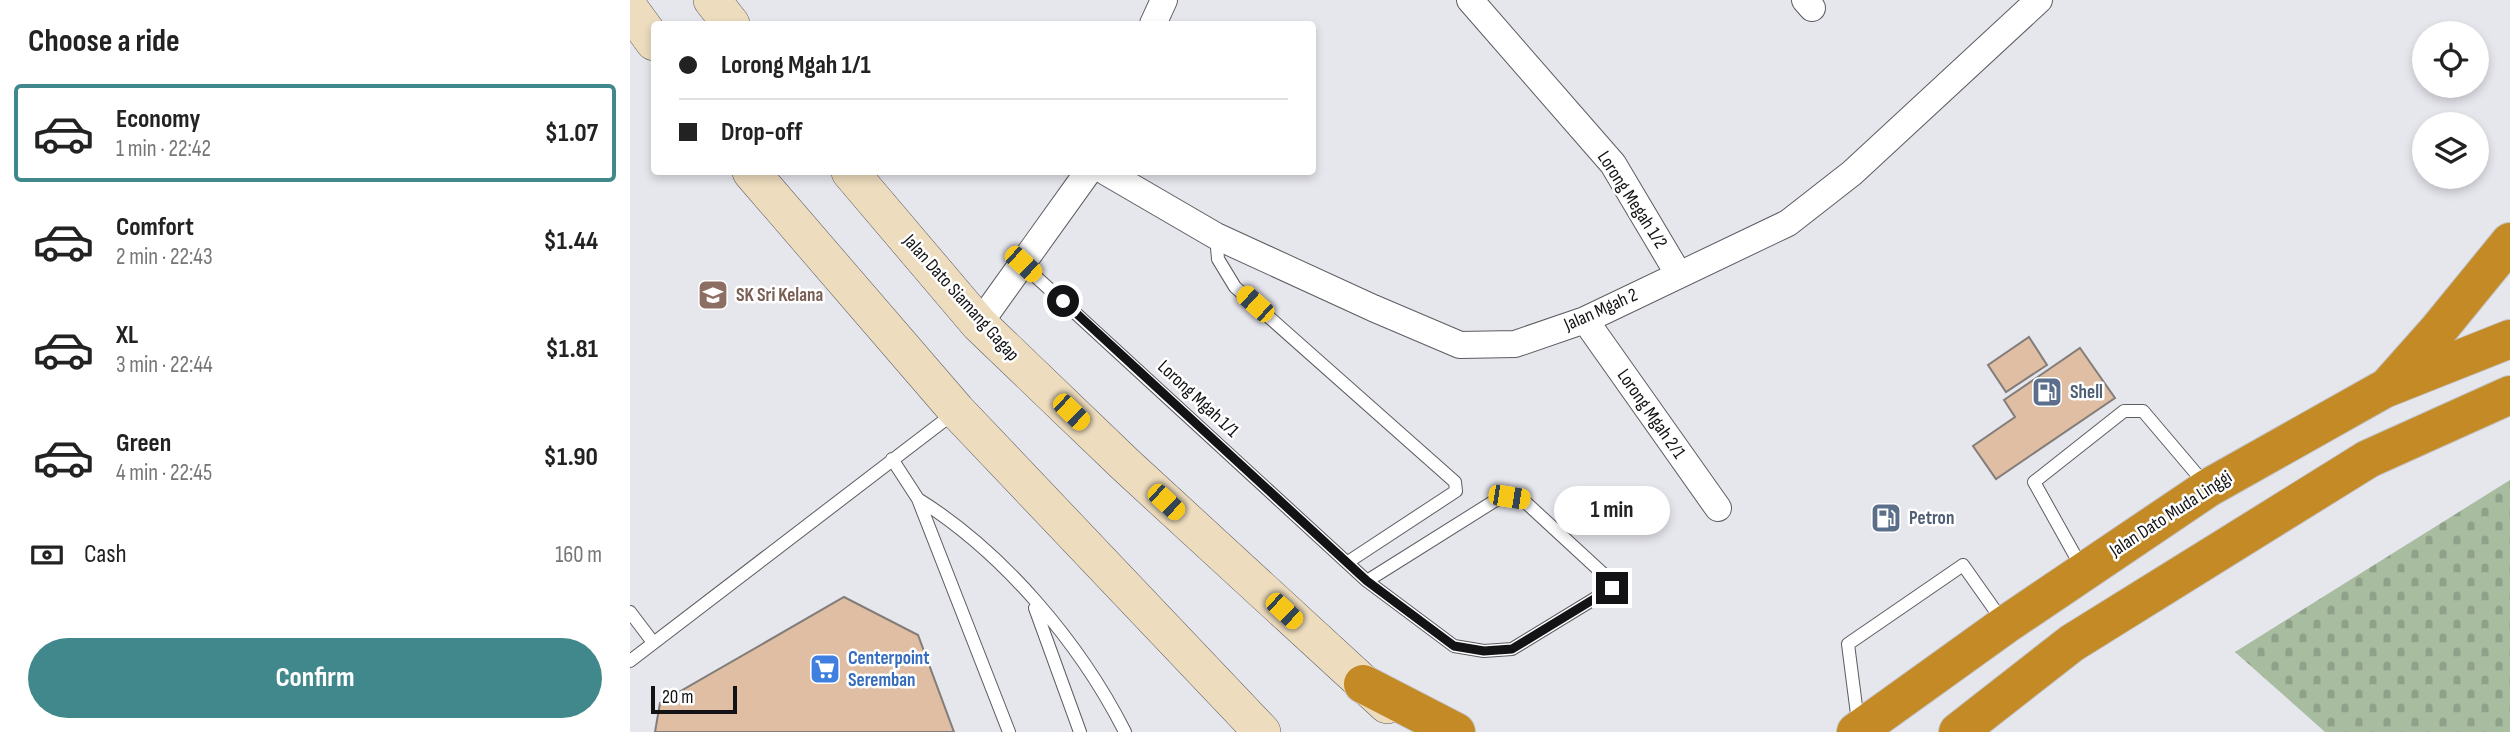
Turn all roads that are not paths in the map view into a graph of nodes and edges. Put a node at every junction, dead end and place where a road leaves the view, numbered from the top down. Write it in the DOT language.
graph roads {
  1 [pos="712,0"];
  2 [pos="1164,0"];
  3 [pos="1470,0"];
  4 [pos="2039,0"];
  5 [pos="729,21"];
  6 [pos="1154,21"];
  7 [pos="754,175"];
  8 [pos="853,175"];
  9 [pos="1086,175"];
  10 [pos="1112,175"];
  11 [pos="1216,236"];
  12 [pos="2510,242"];
  13 [pos="1023,264"];
  14 [pos="1679,275"];
  15 [pos="1585,320"];
  16 [pos="979,324"];
  17 [pos="2510,339"];
  18 [pos="2384,389"];
  19 [pos="2510,396"];
  20 [pos="957,411"];
  21 [pos="892,459"];
  22 [pos="2208,488"];
  23 [pos="918,499"];
  24 [pos="1718,508"];
  25 [pos="1348,562"];
  26 [pos="2084,572"];
  27 [pos="1367,581"];
  28 [pos="1031,595"];
  29 [pos="630,612"];
  30 [pos="2005,625"];
  31 [pos="652,641"];
  32 [pos="630,661"];
  33 [pos="1363,684"];
  34 [pos="1857,731"];
  35 [pos="1009,732"];
  36 [pos="1080,732"];
  37 [pos="1125,732"];
  38 [pos="1262,732"];
  39 [pos="1418,732"];
  40 [pos="1456,732"];
  41 [pos="1958,732"];
  1 -- 5 [label="main road"];
  2 -- 6 [label="street"];
  3 -- 14 [label="street, Lorong Megah 1/2"];
  4 -- 14 [label="street, Jalan Mgah 2"];
  7 -- 20 [label="main road"];
  8 -- 16 [label="main road, Jalan Dato Siamang Gagap"];
  9 -- 13 [label="street"];
  10 -- 11 [label="street, Jalan Mgah 2"];
  11 -- 15 [label="street, Jalan Mgah 2"];
  11 -- 25 [label="lane"];
  12 -- 18 [label="highway"];
  13 -- 16 [label="street"];
  13 -- 25 [label="lane, Lorong Mgah 1/1"];
  14 -- 15 [label="street, Jalan Mgah 2"];
  15 -- 24 [label="street, Lorong Mgah 2/1"];
  16 -- 33 [label="main road, Jalan Dato Siamang Gagap"];
  17 -- 18 [label="highway, Jalan Dato Muda Linggi"];
  18 -- 22 [label="highway, Jalan Dato Muda Linggi"];
  19 -- 41 [label="highway"];
  20 -- 21 [label="lane"];
  20 -- 38 [label="main road"];
  21 -- 23 [label="lane"];
  21 -- 31 [label="lane"];
  22 -- 26 [label="highway, Jalan Dato Muda Linggi"];
  22 -- 26 [label="lane"];
  23 -- 28 [label="lane"];
  23 -- 35 [label="lane"];
  25 -- 27 [label="lane, Lorong Mgah 1/1"];
  26 -- 30 [label="highway, Jalan Dato Muda Linggi"];
  27 -- 27 [label="lane, Lorong Mgah 1/1"];
  28 -- 36 [label="lane"];
  28 -- 37 [label="lane"];
  29 -- 31 [label="lane"];
  30 -- 34 [label="highway, Jalan Dato Muda Linggi"];
  30 -- 34 [label="lane"];
  31 -- 32 [label="lane"];
  33 -- 39 [label="main road, Jalan Dato Siamang Gagap"];
  33 -- 40 [label="highway"];
}
